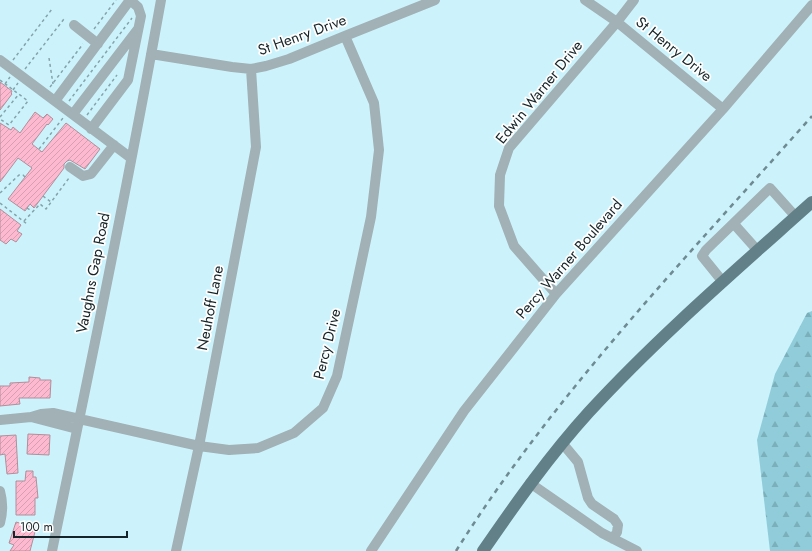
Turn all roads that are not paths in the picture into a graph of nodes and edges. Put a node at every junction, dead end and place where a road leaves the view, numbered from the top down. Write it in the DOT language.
graph roads {
  1 [pos="130,0"];
  2 [pos="161,0"];
  3 [pos="435,0"];
  4 [pos="585,0"];
  5 [pos="634,0"];
  6 [pos="812,5"];
  7 [pos="617,22"];
  8 [pos="74,25"];
  9 [pos="139,27"];
  10 [pos="345,36"];
  11 [pos="98,44"];
  12 [pos="151,54"];
  13 [pos="251,69"];
  14 [pos="12,72"];
  15 [pos="55,101"];
  16 [pos="723,109"];
  17 [pos="67,113"];
  18 [pos="92,128"];
  19 [pos="114,145"];
  20 [pos="131,158"];
  21 [pos="71,167"];
  22 [pos="812,202"];
  23 [pos="796,217"];
  24 [pos="734,224"];
  25 [pos="758,251"];
  26 [pos="724,282"];
  27 [pos="556,294"];
  28 [pos="0,420"];
  29 [pos="78,424"];
  30 [pos="563,444"];
  31 [pos="199,446"];
  32 [pos="530,483"];
  33 [pos="0,490"];
  34 [pos="0,523"];
  35 [pos="613,539"];
  36 [pos="52,551"];
  37 [pos="176,551"];
  38 [pos="371,551"];
  39 [pos="483,551"];
  40 [pos="637,551"];
  1 -- 9 [label="street"];
  1 -- 11 [label="street"];
  2 -- 12 [label="street, Vaughns Gap Road"];
  3 -- 10 [label="street, St Henry Drive"];
  4 -- 7 [label="street, St Henry Drive"];
  5 -- 7 [label="street, Edwin Warner Drive"];
  6 -- 16 [label="street, Percy Warner Boulevard"];
  7 -- 16 [label="street, St Henry Drive"];
  7 -- 27 [label="street, Edwin Warner Drive"];
  8 -- 11 [label="street"];
  9 -- 17 [label="street"];
  9 -- 18 [label="street"];
  10 -- 13 [label="street, St Henry Drive"];
  10 -- 31 [label="street, Percy Drive"];
  11 -- 15 [label="street"];
  12 -- 13 [label="street, St Henry Drive"];
  12 -- 20 [label="street, Vaughns Gap Road"];
  13 -- 31 [label="street, Neuhoff Lane"];
  14 -- 15 [label="street"];
  15 -- 17 [label="street"];
  16 -- 27 [label="street, Percy Warner Boulevard"];
  17 -- 18 [label="street"];
  18 -- 19 [label="street"];
  19 -- 20 [label="street"];
  19 -- 21 [label="street"];
  20 -- 29 [label="street, Vaughns Gap Road"];
  22 -- 23 [label="main road"];
  23 -- 24 [label="street"];
  23 -- 25 [label="main road"];
  24 -- 25 [label="street"];
  24 -- 26 [label="street"];
  25 -- 26 [label="main road"];
  26 -- 30 [label="main road"];
  27 -- 38 [label="street, Percy Warner Boulevard"];
  28 -- 29 [label="street, Percy Drive"];
  29 -- 31 [label="street, Percy Drive"];
  29 -- 36 [label="street, Vaughns Gap Road"];
  30 -- 32 [label="main road"];
  30 -- 35 [label="street"];
  31 -- 37 [label="street, Neuhoff Lane"];
  32 -- 35 [label="street"];
  32 -- 39 [label="main road"];
  33 -- 34 [label="street"];
  35 -- 40 [label="street"];
}
